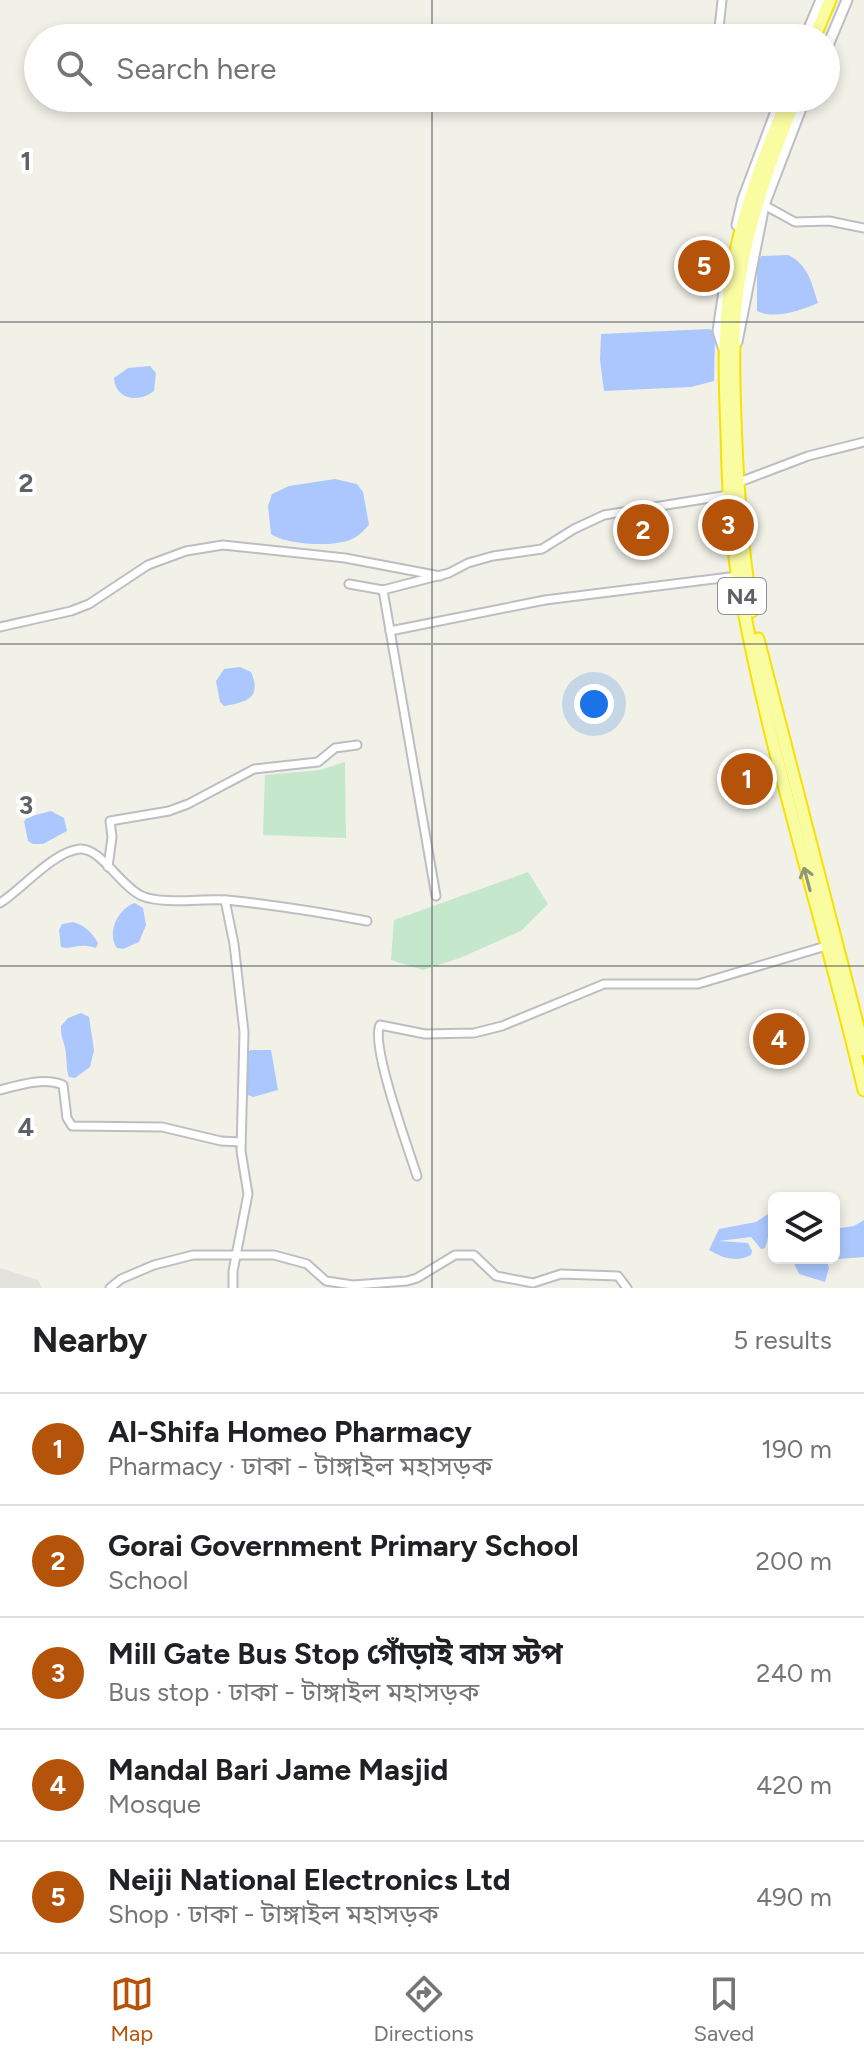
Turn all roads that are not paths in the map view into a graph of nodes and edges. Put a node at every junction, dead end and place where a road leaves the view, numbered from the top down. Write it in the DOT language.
graph roads {
  1 [pos="722,0"];
  2 [pos="821,0"];
  3 [pos="830,0"];
  4 [pos="837,0"];
  5 [pos="847,0"];
  6 [pos="719,24"];
  7 [pos="811,24"];
  8 [pos="820,24"];
  9 [pos="827,24"];
  10 [pos="837,24"];
  11 [pos="776,112"];
  12 [pos="783,112"];
  13 [pos="790,112"];
  14 [pos="800,112"];
  15 [pos="764,205"];
  16 [pos="864,228"];
  17 [pos="728,351"];
  18 [pos="864,442"];
  19 [pos="737,483"];
  20 [pos="729,495"];
  21 [pos="440,576"];
  22 [pos="738,576"];
  23 [pos="349,584"];
  24 [pos="383,590"];
  25 [pos="0,627"];
  26 [pos="390,631"];
  27 [pos="357,745"];
  28 [pos="801,829"];
  29 [pos="108,867"];
  30 [pos="436,896"];
  31 [pos="225,900"];
  32 [pos="0,903"];
  33 [pos="367,921"];
  34 [pos="826,946"];
  35 [pos="864,1050"];
  36 [pos="0,1090"];
  37 [pos="864,1090"];
  38 [pos="241,1142"];
  39 [pos="417,1176"];
  40 [pos="235,1256"];
  41 [pos="110,1288"];
  42 [pos="233,1288"];
  43 [pos="627,1288"];
  1 -- 6 [label="street"];
  2 -- 7 [label="main road"];
  3 -- 8 [label="highway"];
  4 -- 9 [label="highway"];
  5 -- 10 [label="main road"];
  11 -- 17 [label="main road"];
  12 -- 17 [label="highway, N4"];
  13 -- 17 [label="highway, N4"];
  14 -- 15 [label="main road"];
  15 -- 16 [label="street"];
  15 -- 17 [label="main road"];
  17 -- 19 [label="highway, N4"];
  17 -- 20 [label="highway, N4"];
  18 -- 19 [label="street"];
  19 -- 28 [label="highway, N4"];
  20 -- 21 [label="street"];
  20 -- 22 [label="highway, N4"];
  21 -- 24 [label="street"];
  21 -- 25 [label="street"];
  22 -- 26 [label="street"];
  22 -- 28 [label="highway, N4"];
  23 -- 24 [label="street"];
  24 -- 26 [label="street"];
  26 -- 30 [label="street"];
  27 -- 29 [label="street"];
  34 -- 28 [label="highway, N4, one-way"];
  28 -- 35 [label="highway, N4"];
  29 -- 31 [label="street"];
  29 -- 32 [label="street"];
  31 -- 33 [label="street"];
  31 -- 38 [label="street"];
  34 -- 37 [label="highway, N4"];
  34 -- 39 [label="street"];
  36 -- 38 [label="street"];
  38 -- 40 [label="street"];
  40 -- 41 [label="street"];
  40 -- 42 [label="street"];
  40 -- 43 [label="street"];
}
